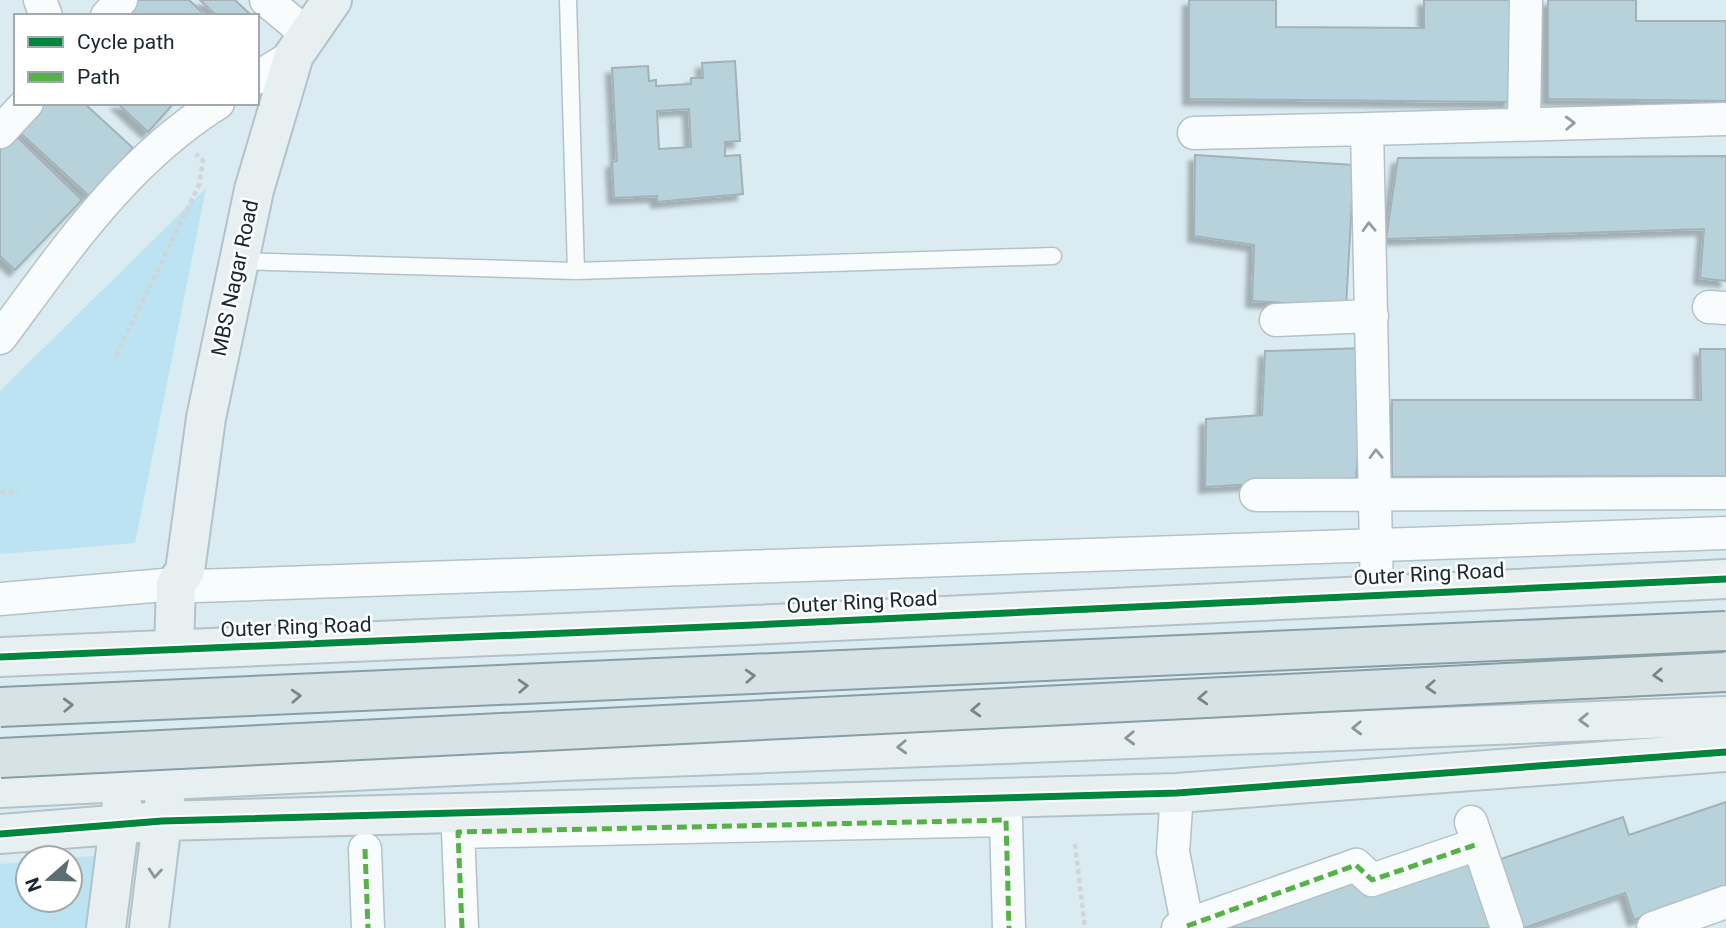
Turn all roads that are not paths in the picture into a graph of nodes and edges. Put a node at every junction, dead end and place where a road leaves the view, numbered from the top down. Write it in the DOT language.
graph roads {
  1 [pos="121,0"];
  2 [pos="265,0"];
  3 [pos="332,0"];
  4 [pos="568,0"];
  5 [pos="1526,0"];
  6 [pos="109,14"];
  7 [pos="300,45"];
  8 [pos="259,76"];
  9 [pos="25,105"];
  10 [pos="215,105"];
  11 [pos="1726,119"];
  12 [pos="1524,125"];
  13 [pos="1367,129"];
  14 [pos="0,132"];
  15 [pos="1194,133"];
  16 [pos="1053,256"];
  17 [pos="237,261"];
  18 [pos="576,271"];
  19 [pos="1372,316"];
  20 [pos="1276,320"];
  21 [pos="0,338"];
  22 [pos="1726,493"];
  23 [pos="1256,495"];
  24 [pos="1377,495"];
  25 [pos="1726,533"];
  26 [pos="1374,547"];
  27 [pos="1726,579"];
  28 [pos="185,580"];
  29 [pos="1377,594"];
  30 [pos="0,599"];
  31 [pos="1726,631"];
  32 [pos="561,634"];
  33 [pos="184,649"];
  34 [pos="0,657"];
  35 [pos="1726,672"];
  36 [pos="0,708"];
  37 [pos="1726,716"];
  38 [pos="1726,752"];
  39 [pos="0,758"];
  40 [pos="563,761"];
  41 [pos="167,781"];
  42 [pos="124,784"];
  43 [pos="0,788"];
  44 [pos="1177,793"];
  45 [pos="162,821"];
  46 [pos="119,824"];
  47 [pos="0,834"];
  48 [pos="365,849"];
  49 [pos="1726,902"];
  50 [pos="1184,927"];
  51 [pos="106,928"];
  52 [pos="149,928"];
  53 [pos="368,928"];
  54 [pos="462,928"];
  55 [pos="1009,928"];
  56 [pos="1507,928"];
  57 [pos="1653,928"];
  1 -- 6 [label="street"];
  2 -- 7 [label="street"];
  3 -- 7 [label="street, MBS Nagar Road"];
  4 -- 18 [label="lane"];
  5 -- 12 [label="street"];
  7 -- 8 [label="street"];
  7 -- 17 [label="street, MBS Nagar Road"];
  9 -- 14 [label="street"];
  10 -- 21 [label="street"];
  12 -- 11 [label="street, one-way"];
  12 -- 13 [label="street"];
  13 -- 15 [label="street"];
  19 -- 13 [label="street, one-way"];
  16 -- 18 [label="lane"];
  17 -- 18 [label="lane"];
  17 -- 28 [label="street, MBS Nagar Road"];
  19 -- 20 [label="street"];
  24 -- 19 [label="street, one-way"];
  22 -- 24 [label="street"];
  23 -- 24 [label="street"];
  24 -- 26 [label="street"];
  25 -- 26 [label="street"];
  26 -- 28 [label="street"];
  26 -- 29 [label="street"];
  27 -- 29 [label="street, Outer Ring Road"];
  28 -- 30 [label="street"];
  28 -- 33 [label="street, MBS Nagar Road"];
  29 -- 32 [label="street, Outer Ring Road"];
  36 -- 31 [label="main road, one-way, bridge"];
  32 -- 33 [label="street, Outer Ring Road"];
  32 -- 40 [label="street"];
  33 -- 34 [label="street, Outer Ring Road"];
  35 -- 39 [label="main road, one-way, bridge"];
  37 -- 40 [label="street, one-way"];
  38 -- 44 [label="street"];
  40 -- 41 [label="street"];
  41 -- 42 [label="street"];
  41 -- 45 [label="street"];
  42 -- 43 [label="street"];
  42 -- 46 [label="street"];
  44 -- 45 [label="street"];
  44 -- 50 [label="street"];
  45 -- 46 [label="street"];
  45 -- 52 [label="street, one-way"];
  46 -- 47 [label="street"];
  46 -- 51 [label="street"];
  48 -- 53 [label="street"];
  49 -- 57 [label="street"];
  50 -- 56 [label="street"];
  54 -- 55 [label="street"];
}
